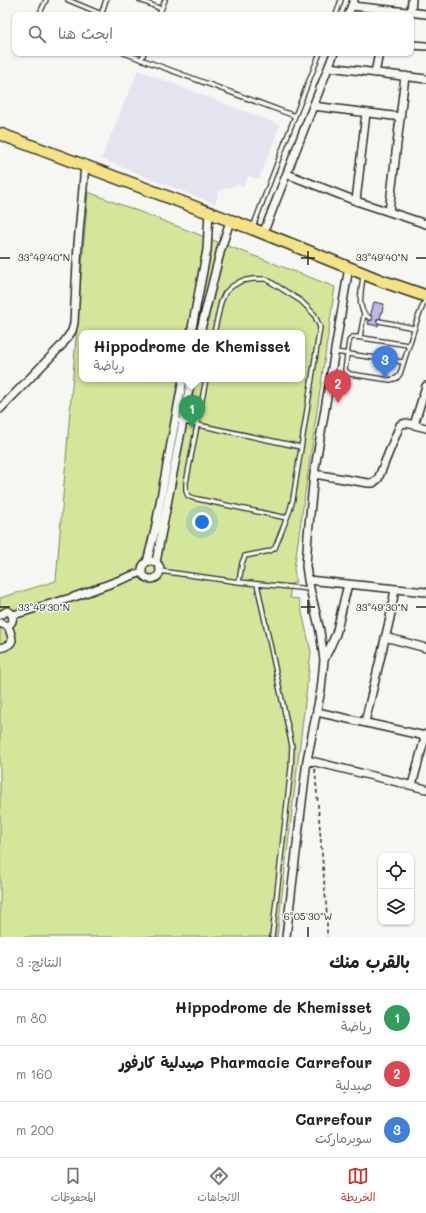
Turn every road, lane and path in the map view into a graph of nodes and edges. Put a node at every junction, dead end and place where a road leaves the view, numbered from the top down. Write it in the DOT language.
graph roads {
  1 [pos="46,0"];
  2 [pos="68,0"];
  3 [pos="106,0"];
  4 [pos="140,0"];
  5 [pos="165,0"];
  6 [pos="341,0"];
  7 [pos="412,0"];
  8 [pos="353,3"];
  9 [pos="162,9"];
  10 [pos="40,12"];
  11 [pos="95,12"];
  12 [pos="103,12"];
  13 [pos="160,12"];
  14 [pos="337,12"];
  15 [pos="411,12"];
  16 [pos="414,12"];
  17 [pos="426,14"];
  18 [pos="414,45"];
  19 [pos="426,46"];
  20 [pos="131,56"];
  21 [pos="143,56"];
  22 [pos="319,56"];
  23 [pos="333,56"];
  24 [pos="378,56"];
  25 [pos="141,60"];
  26 [pos="329,67"];
  27 [pos="375,73"];
  28 [pos="405,76"];
  29 [pos="426,79"];
  30 [pos="313,106"];
  31 [pos="366,113"];
  32 [pos="295,116"];
  33 [pos="401,117"];
  34 [pos="0,134"];
  35 [pos="85,165"];
  36 [pos="287,174"];
  37 [pos="356,201"];
  38 [pos="209,212"];
  39 [pos="389,212"];
  40 [pos="230,221"];
  41 [pos="426,224"];
  42 [pos="253,228"];
  43 [pos="264,234"];
  44 [pos="349,267"];
  45 [pos="364,273"];
  46 [pos="426,297"];
  47 [pos="364,314"];
  48 [pos="370,318"];
  49 [pos="379,320"];
  50 [pos="414,328"];
  51 [pos="192,330"];
  52 [pos="201,330"];
  53 [pos="215,330"];
  54 [pos="360,337"];
  55 [pos="408,345"];
  56 [pos="335,352"];
  57 [pos="346,354"];
  58 [pos="403,362"];
  59 [pos="182,382"];
  60 [pos="190,382"];
  61 [pos="205,382"];
  62 [pos="426,386"];
  63 [pos="425,395"];
  64 [pos="0,409"];
  65 [pos="175,420"];
  66 [pos="183,422"];
  67 [pos="414,425"];
  68 [pos="198,426"];
  69 [pos="426,428"];
  70 [pos="301,447"];
  71 [pos="314,474"];
  72 [pos="287,518"];
  73 [pos="147,562"];
  74 [pos="156,562"];
  75 [pos="160,571"];
  76 [pos="142,572"];
  77 [pos="308,580"];
  78 [pos="239,582"];
  79 [pos="257,584"];
  80 [pos="348,584"];
  81 [pos="310,589"];
  82 [pos="395,589"];
  83 [pos="426,592"];
  84 [pos="1,611"];
  85 [pos="13,615"];
  86 [pos="0,623"];
  87 [pos="8,626"];
  88 [pos="385,637"];
  89 [pos="0,648"];
  90 [pos="426,648"];
  91 [pos="324,660"];
  92 [pos="317,712"];
  93 [pos="365,722"];
  94 [pos="426,735"];
  95 [pos="424,748"];
  96 [pos="311,761"];
  97 [pos="412,785"];
  98 [pos="426,789"];
  99 [pos="272,937"];
  100 [pos="286,937"];
  101 [pos="327,937"];
  1 -- 10 [label="lane"];
  2 -- 11 [label="lane"];
  3 -- 12 [label="lane"];
  4 -- 9 [label="lane"];
  5 -- 9 [label="lane"];
  6 -- 14 [label="lane"];
  7 -- 15 [label="street"];
  8 -- 15 [label="street"];
  9 -- 13 [label="lane"];
  16 -- 17 [label="street"];
  18 -- 19 [label="street"];
  20 -- 25 [label="lane"];
  21 -- 25 [label="lane"];
  22 -- 32 [label="lane"];
  23 -- 26 [label="street"];
  24 -- 27 [label="street"];
  25 -- 32 [label="lane"];
  26 -- 27 [label="street"];
  26 -- 30 [label="street"];
  27 -- 28 [label="street"];
  28 -- 29 [label="street"];
  28 -- 33 [label="street"];
  30 -- 31 [label="street"];
  30 -- 36 [label="street"];
  31 -- 33 [label="street"];
  31 -- 37 [label="street"];
  32 -- 42 [label="lane"];
  33 -- 39 [label="street"];
  34 -- 35 [label="main road"];
  35 -- 38 [label="main road"];
  35 -- 64 [label="street"];
  36 -- 37 [label="street"];
  36 -- 43 [label="street"];
  37 -- 39 [label="street"];
  38 -- 40 [label="main road"];
  38 -- 51 [label="street"];
  39 -- 41 [label="street"];
  40 -- 42 [label="main road"];
  40 -- 52 [label="street"];
  42 -- 43 [label="main road"];
  43 -- 44 [label="main road"];
  44 -- 45 [label="main road"];
  44 -- 56 [label="street"];
  45 -- 46 [label="main road"];
  45 -- 47 [label="lane"];
  46 -- 50 [label="lane"];
  47 -- 48 [label="lane"];
  47 -- 54 [label="lane"];
  49 -- 50 [label="lane"];
  50 -- 55 [label="lane"];
  53 -- 70 [label="lane"];
  54 -- 55 [label="lane"];
  54 -- 57 [label="lane"];
  55 -- 58 [label="lane"];
  56 -- 57 [label="lane"];
  56 -- 71 [label="street"];
  57 -- 58 [label="lane"];
  57 -- 58 [label="lane"];
  59 -- 65 [label="street"];
  60 -- 66 [label="street"];
  61 -- 68 [label="lane"];
  62 -- 63 [label="street"];
  63 -- 67 [label="street"];
  65 -- 66 [label="lane"];
  65 -- 73 [label="street"];
  66 -- 68 [label="lane"];
  66 -- 74 [label="street"];
  67 -- 69 [label="street"];
  67 -- 71 [label="street"];
  68 -- 70 [label="lane"];
  68 -- 72 [label="lane"];
  70 -- 72 [label="lane"];
  71 -- 77 [label="street"];
  72 -- 78 [label="lane"];
  73 -- 74 [label="street"];
  73 -- 76 [label="street"];
  74 -- 75 [label="street"];
  75 -- 76 [label="street"];
  75 -- 78 [label="lane"];
  76 -- 85 [label="street"];
  77 -- 80 [label="street"];
  77 -- 81 [label="street"];
  78 -- 79 [label="lane"];
  79 -- 81 [label="lane"];
  79 -- 99 [label="lane"];
  80 -- 82 [label="street"];
  80 -- 91 [label="street"];
  81 -- 91 [label="street"];
  82 -- 83 [label="street"];
  82 -- 88 [label="street"];
  84 -- 85 [label="street"];
  85 -- 87 [label="street"];
  86 -- 87 [label="street"];
  87 -- 89 [label="street"];
  88 -- 90 [label="street"];
  88 -- 93 [label="street"];
  91 -- 92 [label="street"];
  92 -- 93 [label="street"];
  92 -- 96 [label="street"];
  93 -- 94 [label="street"];
  94 -- 95 [label="street"];
  95 -- 97 [label="street"];
  96 -- 97 [label="street"];
  96 -- 100 [label="street"];
  96 -- 101 [label="path"];
  97 -- 98 [label="street"];
}
